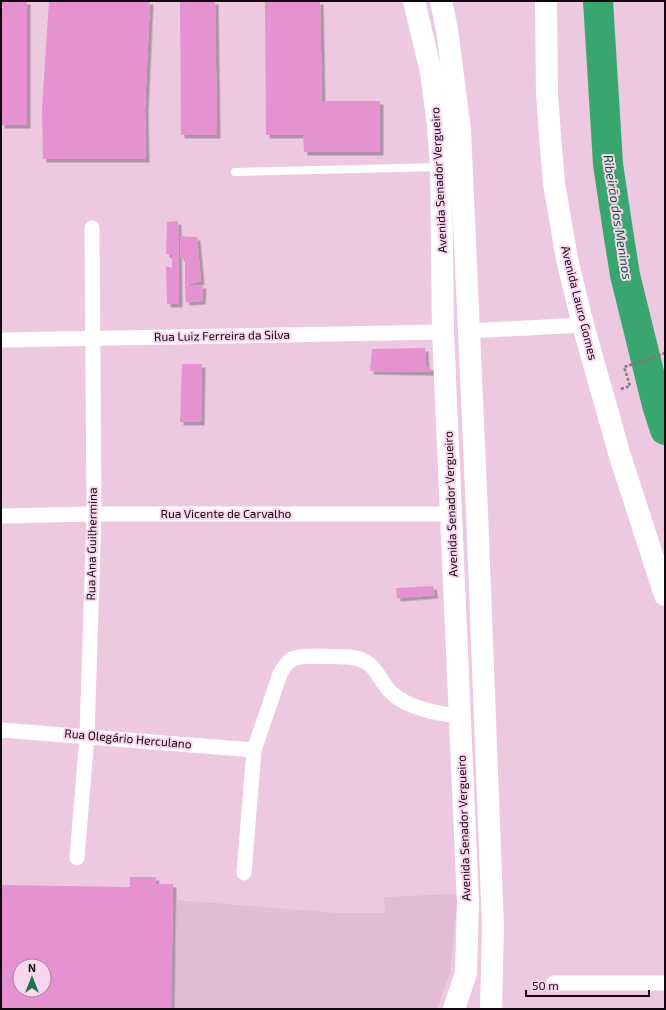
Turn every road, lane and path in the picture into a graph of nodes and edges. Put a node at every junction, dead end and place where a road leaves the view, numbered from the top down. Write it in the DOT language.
graph roads {
  1 [pos="414,1"];
  2 [pos="441,1"];
  3 [pos="546,1"];
  4 [pos="441,167"];
  5 [pos="235,172"];
  6 [pos="92,228"];
  7 [pos="583,325"];
  8 [pos="469,331"];
  9 [pos="443,332"];
  10 [pos="93,338"];
  11 [pos="1,340"];
  12 [pos="665,353"];
  13 [pos="625,388"];
  14 [pos="94,514"];
  15 [pos="452,514"];
  16 [pos="1,516"];
  17 [pos="665,595"];
  18 [pos="459,716"];
  19 [pos="1,730"];
  20 [pos="87,736"];
  21 [pos="254,750"];
  22 [pos="77,858"];
  23 [pos="244,873"];
  24 [pos="491,976"];
  25 [pos="554,983"];
  26 [pos="665,983"];
  27 [pos="459,1006"];
  28 [pos="486,1009"];
  29 [pos="491,1009"];
  1 -- 4 [label="main road, Avenida Senador Vergueiro"];
  2 -- 8 [label="main road, Avenida Senador Vergueiro"];
  3 -- 7 [label="main road, Avenida Lauro Gomes"];
  4 -- 5 [label="lane"];
  4 -- 9 [label="main road, Avenida Senador Vergueiro"];
  6 -- 10 [label="street, Rua Ana Guilhermina"];
  7 -- 8 [label="street"];
  7 -- 17 [label="main road, Avenida Lauro Gomes"];
  8 -- 24 [label="main road, Avenida Senador Vergueiro"];
  9 -- 10 [label="street, Rua Luiz Ferreira da Silva"];
  9 -- 15 [label="main road, Avenida Senador Vergueiro"];
  10 -- 11 [label="street, Rua Luiz Ferreira da Silva"];
  10 -- 14 [label="street, Rua Ana Guilhermina"];
  12 -- 13 [label="path"];
  14 -- 15 [label="street, Rua Vicente de Carvalho"];
  14 -- 16 [label="street, Rua Vicente de Carvalho"];
  14 -- 20 [label="street, Rua Ana Guilhermina"];
  15 -- 18 [label="main road, Avenida Senador Vergueiro"];
  18 -- 21 [label="street"];
  18 -- 27 [label="main road, Avenida Senador Vergueiro"];
  19 -- 20 [label="street, Rua Olegário Herculano"];
  20 -- 21 [label="street, Rua Olegário Herculano"];
  20 -- 22 [label="street, Rua Ana Guilhermina"];
  21 -- 23 [label="street"];
  24 -- 28 [label="lane, Avenida Senador Vergueiro"];
  24 -- 29 [label="main road, Avenida Senador Vergueiro"];
  25 -- 26 [label="street"];
}
